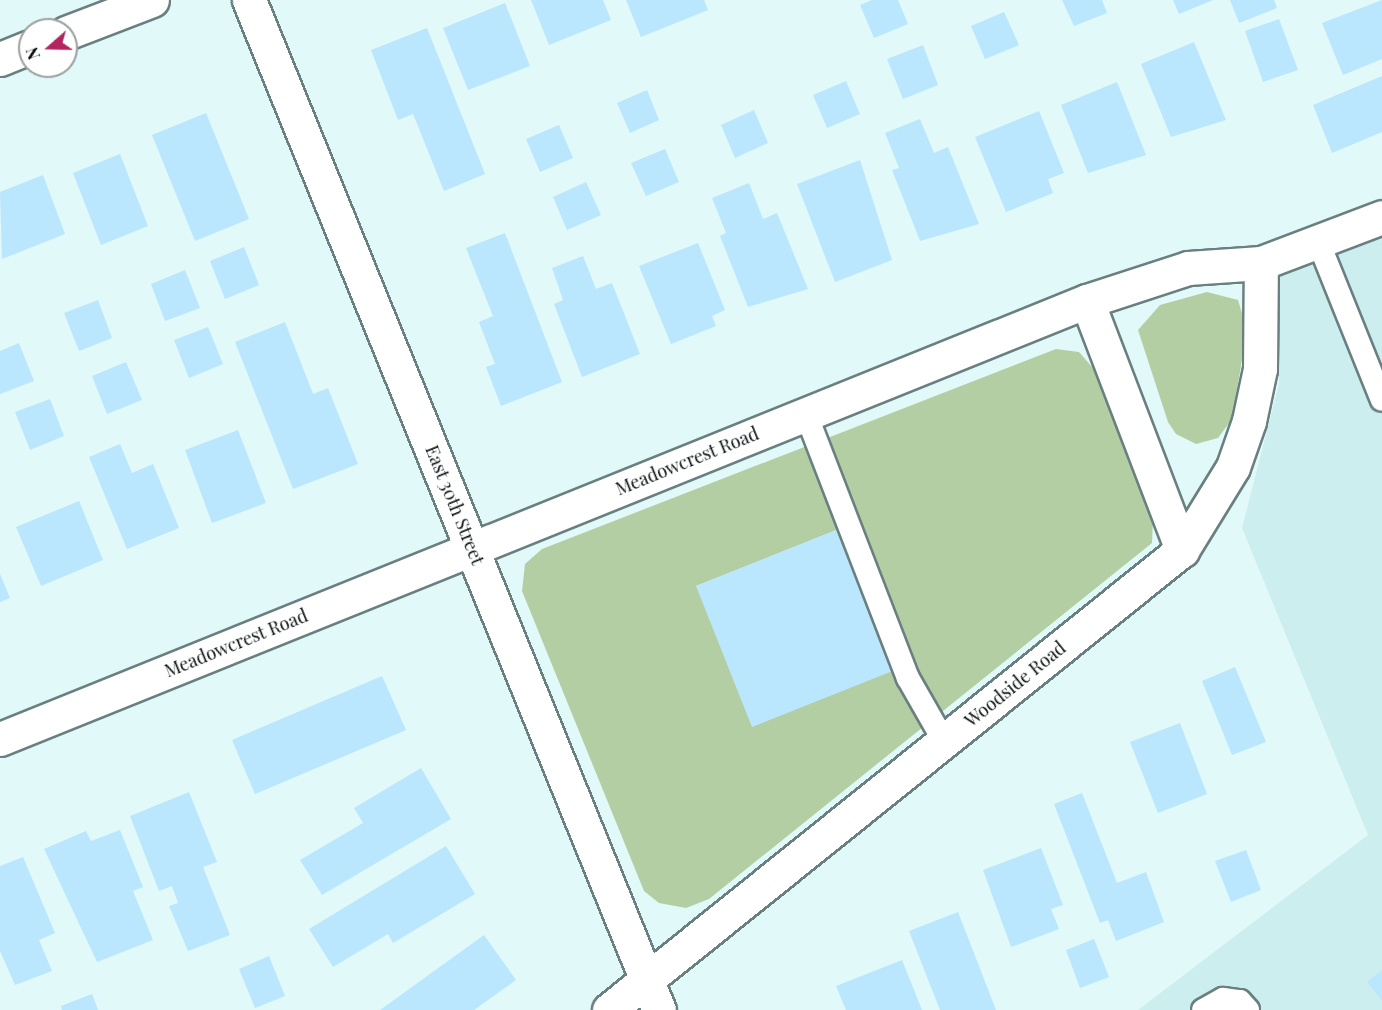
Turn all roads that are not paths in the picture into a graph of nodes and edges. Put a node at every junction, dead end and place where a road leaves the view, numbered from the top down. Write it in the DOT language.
graph roads {
  1 [pos="152,0"];
  2 [pos="249,0"];
  3 [pos="78,28"];
  4 [pos="18,52"];
  5 [pos="0,59"];
  6 [pos="1382,217"];
  7 [pos="1318,241"];
  8 [pos="1261,263"];
  9 [pos="1087,301"];
  10 [pos="1382,400"];
  11 [pos="806,414"];
  12 [pos="472,547"];
  13 [pos="1182,550"];
  14 [pos="0,739"];
  15 [pos="944,741"];
  16 [pos="653,996"];
  17 [pos="609,1010"];
  18 [pos="1203,1010"];
  19 [pos="1248,1010"];
  1 -- 3 [label="street"];
  2 -- 12 [label="street, East 30th Street"];
  4 -- 5 [label="street"];
  6 -- 7 [label="street, Meadowcrest Road"];
  7 -- 8 [label="street, Meadowcrest Road"];
  7 -- 10 [label="lane"];
  8 -- 9 [label="street, Meadowcrest Road"];
  8 -- 13 [label="street, Woodside Road"];
  9 -- 11 [label="street, Meadowcrest Road"];
  9 -- 13 [label="street"];
  11 -- 12 [label="street, Meadowcrest Road"];
  11 -- 15 [label="lane"];
  12 -- 14 [label="street, Meadowcrest Road"];
  12 -- 16 [label="street, East 30th Street"];
  13 -- 15 [label="street, Woodside Road"];
  15 -- 16 [label="street, Woodside Road"];
  16 -- 17 [label="street, Woodside Road"];
  18 -- 19 [label="lane"];
}
